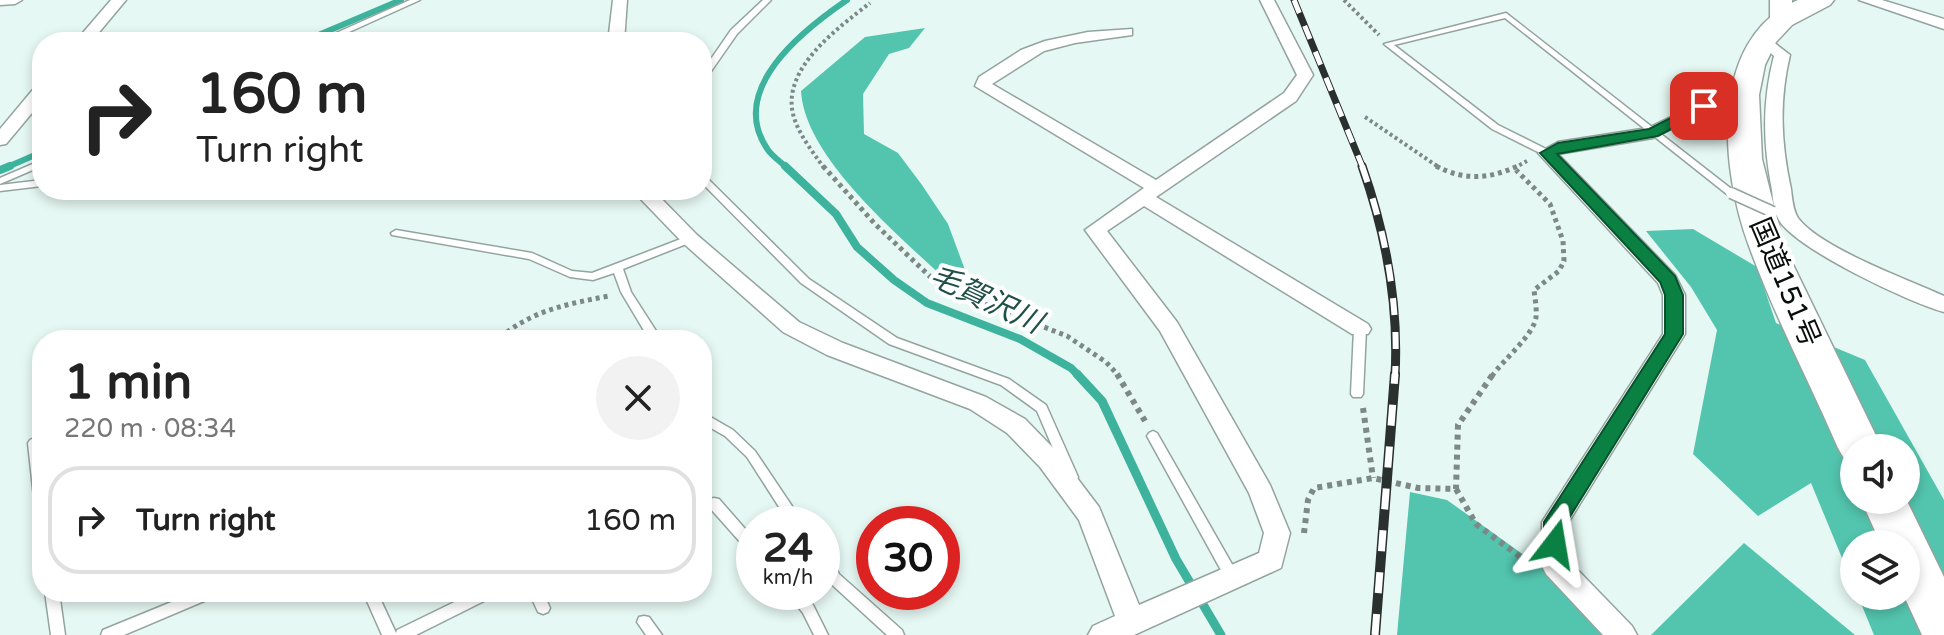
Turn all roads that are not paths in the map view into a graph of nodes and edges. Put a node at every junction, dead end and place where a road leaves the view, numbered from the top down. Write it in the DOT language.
graph roads {
  1 [pos="15,0"];
  2 [pos="119,0"];
  3 [pos="416,0"];
  4 [pos="620,0"];
  5 [pos="767,0"];
  6 [pos="1267,0"];
  7 [pos="1821,0"];
  8 [pos="1866,0"];
  9 [pos="0,1"];
  10 [pos="1775,20"];
  11 [pos="1944,24"];
  12 [pos="92,32"];
  13 [pos="343,32"];
  14 [pos="617,32"];
  15 [pos="1126,32"];
  16 [pos="712,64"];
  17 [pos="32,102"];
  18 [pos="1742,107"];
  19 [pos="1653,133"];
  20 [pos="0,140"];
  21 [pos="1547,153"];
  22 [pos="32,167"];
  23 [pos="0,181"];
  24 [pos="32,184"];
  25 [pos="0,188"];
  26 [pos="712,188"];
  27 [pos="1150,192"];
  28 [pos="652,200"];
  29 [pos="1780,215"];
  30 [pos="396,233"];
  31 [pos="690,239"];
  32 [pos="618,270"];
  33 [pos="1944,305"];
  34 [pos="1360,329"];
  35 [pos="650,330"];
  36 [pos="1357,394"];
  37 [pos="712,423"];
  38 [pos="1853,434"];
  39 [pos="1153,436"];
  40 [pos="714,503"];
  41 [pos="785,506"];
  42 [pos="1090,515"];
  43 [pos="736,528"];
  44 [pos="1920,578"];
  45 [pos="1227,579"];
  46 [pos="840,583"];
  47 [pos="53,602"];
  48 [pos="187,602"];
  49 [pos="374,602"];
  50 [pos="469,602"];
  51 [pos="540,602"];
  52 [pos="543,608"];
  53 [pos="808,610"];
  54 [pos="1144,617"];
  55 [pos="644,622"];
  56 [pos="1944,629"];
  57 [pos="58,635"];
  58 [pos="108,635"];
  59 [pos="389,635"];
  60 [pos="402,635"];
  61 [pos="655,635"];
  62 [pos="821,635"];
  63 [pos="897,635"];
  64 [pos="1103,635"];
  65 [pos="1622,635"];
  1 -- 9 [label="street"];
  2 -- 12 [label="street"];
  3 -- 13 [label="lane"];
  4 -- 14 [label="street"];
  5 -- 16 [label="lane"];
  6 -- 27 [label="street"];
  7 -- 10 [label="highway"];
  8 -- 11 [label="street"];
  10 -- 18 [label="highway, 国道151号"];
  10 -- 29 [label="street"];
  15 -- 27 [label="street"];
  17 -- 20 [label="street"];
  18 -- 19 [label="street"];
  18 -- 38 [label="highway, 国道151号"];
  19 -- 21 [label="street"];
  19 -- 21 [label="lane"];
  19 -- 29 [label="lane, bridge"];
  21 -- 65 [label="street"];
  22 -- 23 [label="lane"];
  24 -- 25 [label="lane"];
  26 -- 42 [label="lane"];
  27 -- 34 [label="street"];
  27 -- 45 [label="street"];
  28 -- 31 [label="street"];
  29 -- 33 [label="street"];
  30 -- 32 [label="lane"];
  31 -- 32 [label="lane"];
  31 -- 42 [label="street"];
  32 -- 35 [label="lane"];
  34 -- 36 [label="lane"];
  37 -- 41 [label="lane"];
  39 -- 45 [label="lane"];
  40 -- 43 [label="lane"];
  42 -- 54 [label="street"];
  44 -- 56 [label="highway"];
  45 -- 54 [label="street"];
  46 -- 63 [label="lane"];
  47 -- 57 [label="lane"];
  48 -- 58 [label="lane"];
  49 -- 59 [label="lane"];
  50 -- 60 [label="lane"];
  51 -- 52 [label="lane"];
  53 -- 62 [label="lane"];
  54 -- 64 [label="street"];
  55 -- 61 [label="lane"];
}
